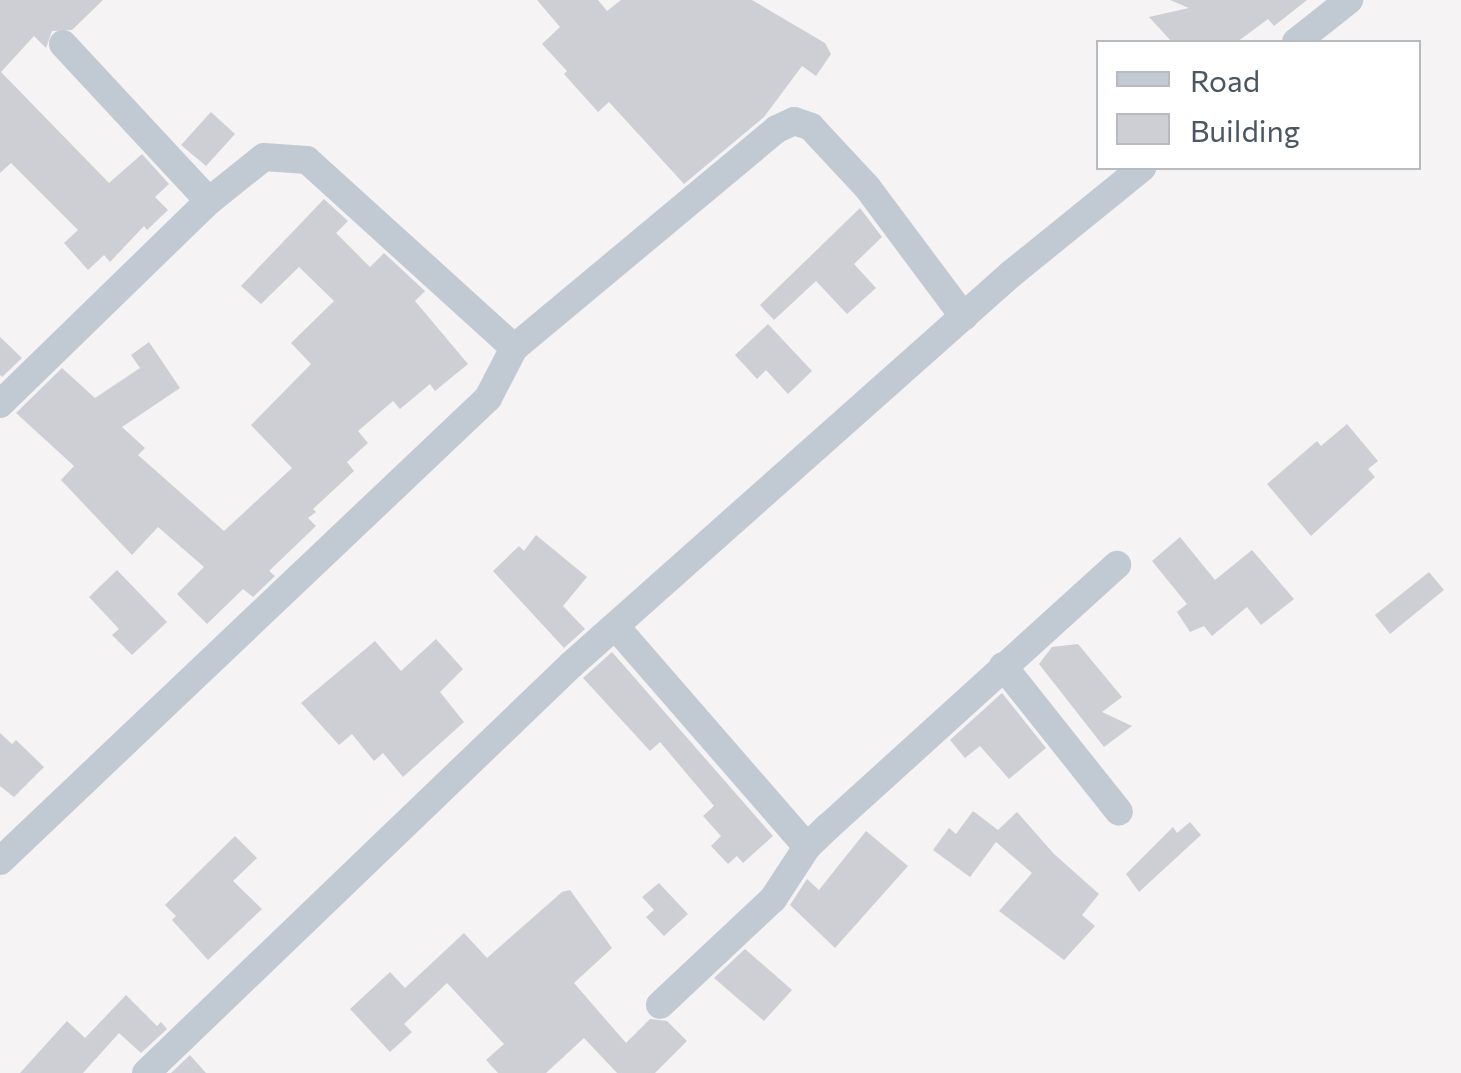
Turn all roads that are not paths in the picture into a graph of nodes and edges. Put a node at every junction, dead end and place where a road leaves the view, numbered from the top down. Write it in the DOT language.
graph roads {
  1 [pos="1349,0"];
  2 [pos="1299,40"];
  3 [pos="63,44"];
  4 [pos="1140,170"];
  5 [pos="209,200"];
  6 [pos="964,317"];
  7 [pos="514,348"];
  8 [pos="0,404"];
  9 [pos="1117,565"];
  10 [pos="616,627"];
  11 [pos="1004,666"];
  12 [pos="1119,812"];
  13 [pos="807,847"];
  14 [pos="0,861"];
  15 [pos="660,1005"];
  16 [pos="146,1073"];
  1 -- 2 [label="street"];
  3 -- 5 [label="street"];
  4 -- 6 [label="street"];
  5 -- 7 [label="street"];
  5 -- 8 [label="street"];
  6 -- 7 [label="street"];
  6 -- 10 [label="street"];
  7 -- 14 [label="street"];
  9 -- 11 [label="street"];
  10 -- 13 [label="street"];
  10 -- 16 [label="street"];
  11 -- 12 [label="street"];
  11 -- 13 [label="street"];
  13 -- 15 [label="street"];
}
